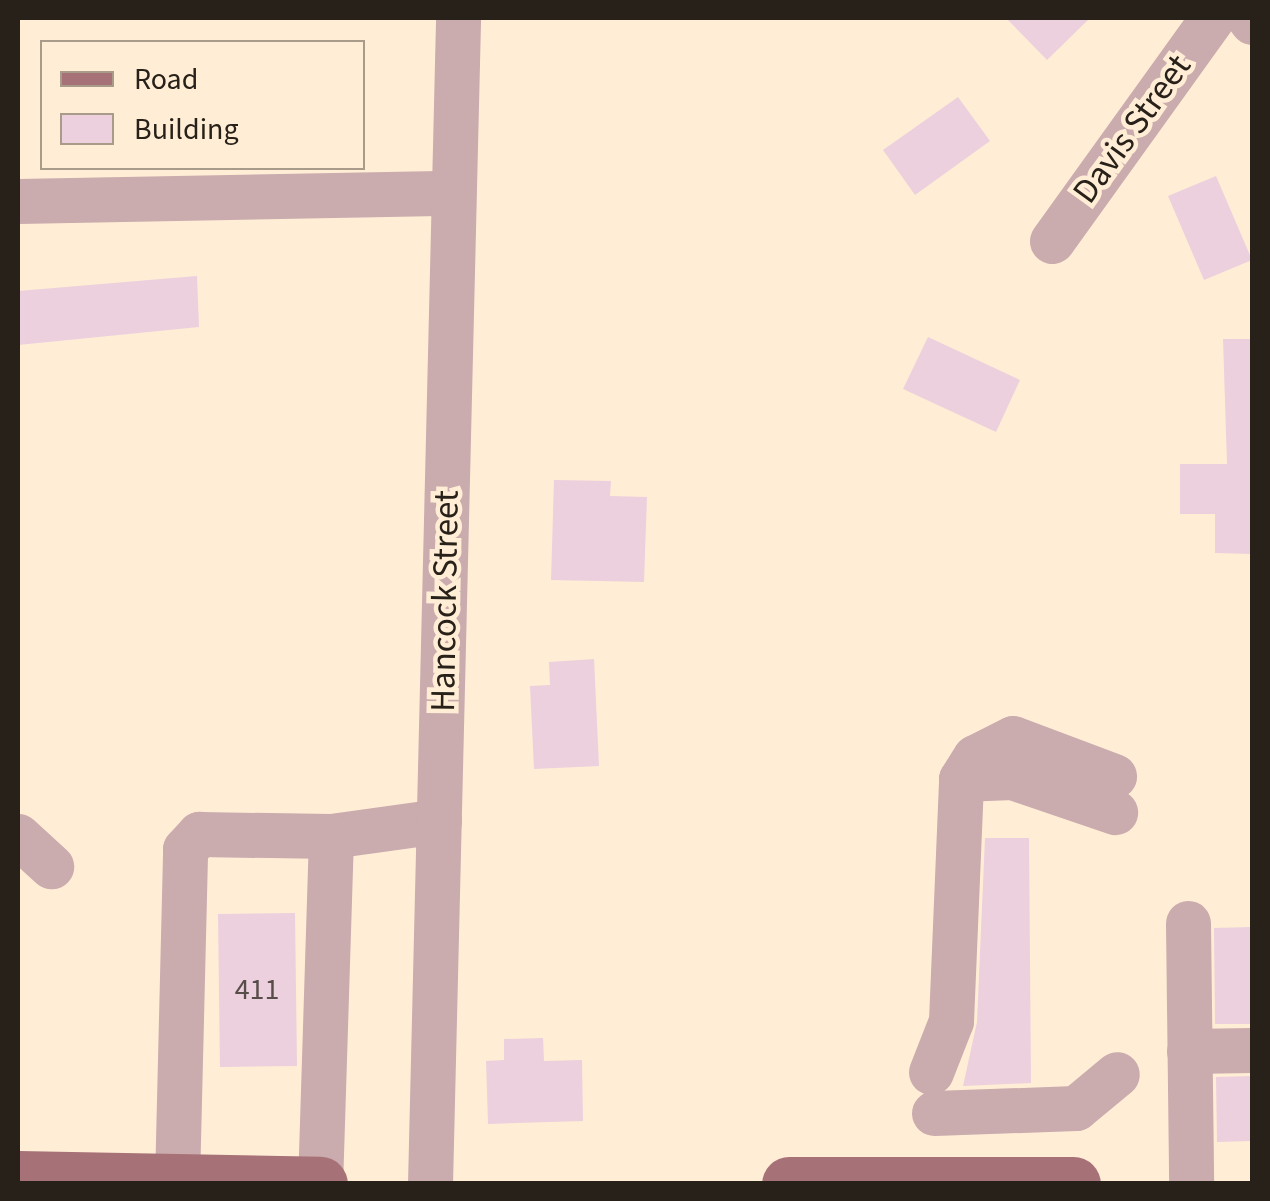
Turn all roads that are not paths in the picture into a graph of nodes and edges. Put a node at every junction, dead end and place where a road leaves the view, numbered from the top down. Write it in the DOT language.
graph roads {
  1 [pos="458,18"];
  2 [pos="1212,18"];
  3 [pos="453,194"];
  4 [pos="18,201"];
  5 [pos="1052,240"];
  6 [pos="1114,794"];
  7 [pos="439,821"];
  8 [pos="18,836"];
  9 [pos="331,836"];
  10 [pos="50,866"];
  11 [pos="1188,923"];
  12 [pos="1252,1050"];
  13 [pos="1190,1051"];
  14 [pos="1117,1074"];
  15 [pos="22,1180"];
  16 [pos="177,1182"];
  17 [pos="320,1184"];
  18 [pos="430,1184"];
  19 [pos="789,1184"];
  20 [pos="1073,1184"];
  21 [pos="1191,1184"];
  1 -- 3 [label="street, Hancock Street"];
  2 -- 5 [label="street, Davis Street"];
  3 -- 4 [label="street"];
  3 -- 7 [label="street, Hancock Street"];
  6 -- 14 [label="street"];
  7 -- 9 [label="street"];
  7 -- 18 [label="street, Hancock Street"];
  8 -- 10 [label="street"];
  9 -- 16 [label="street"];
  9 -- 17 [label="street"];
  11 -- 13 [label="street"];
  12 -- 13 [label="street"];
  13 -- 21 [label="street"];
  15 -- 16 [label="main road"];
  16 -- 17 [label="main road"];
  19 -- 20 [label="main road"];
}
